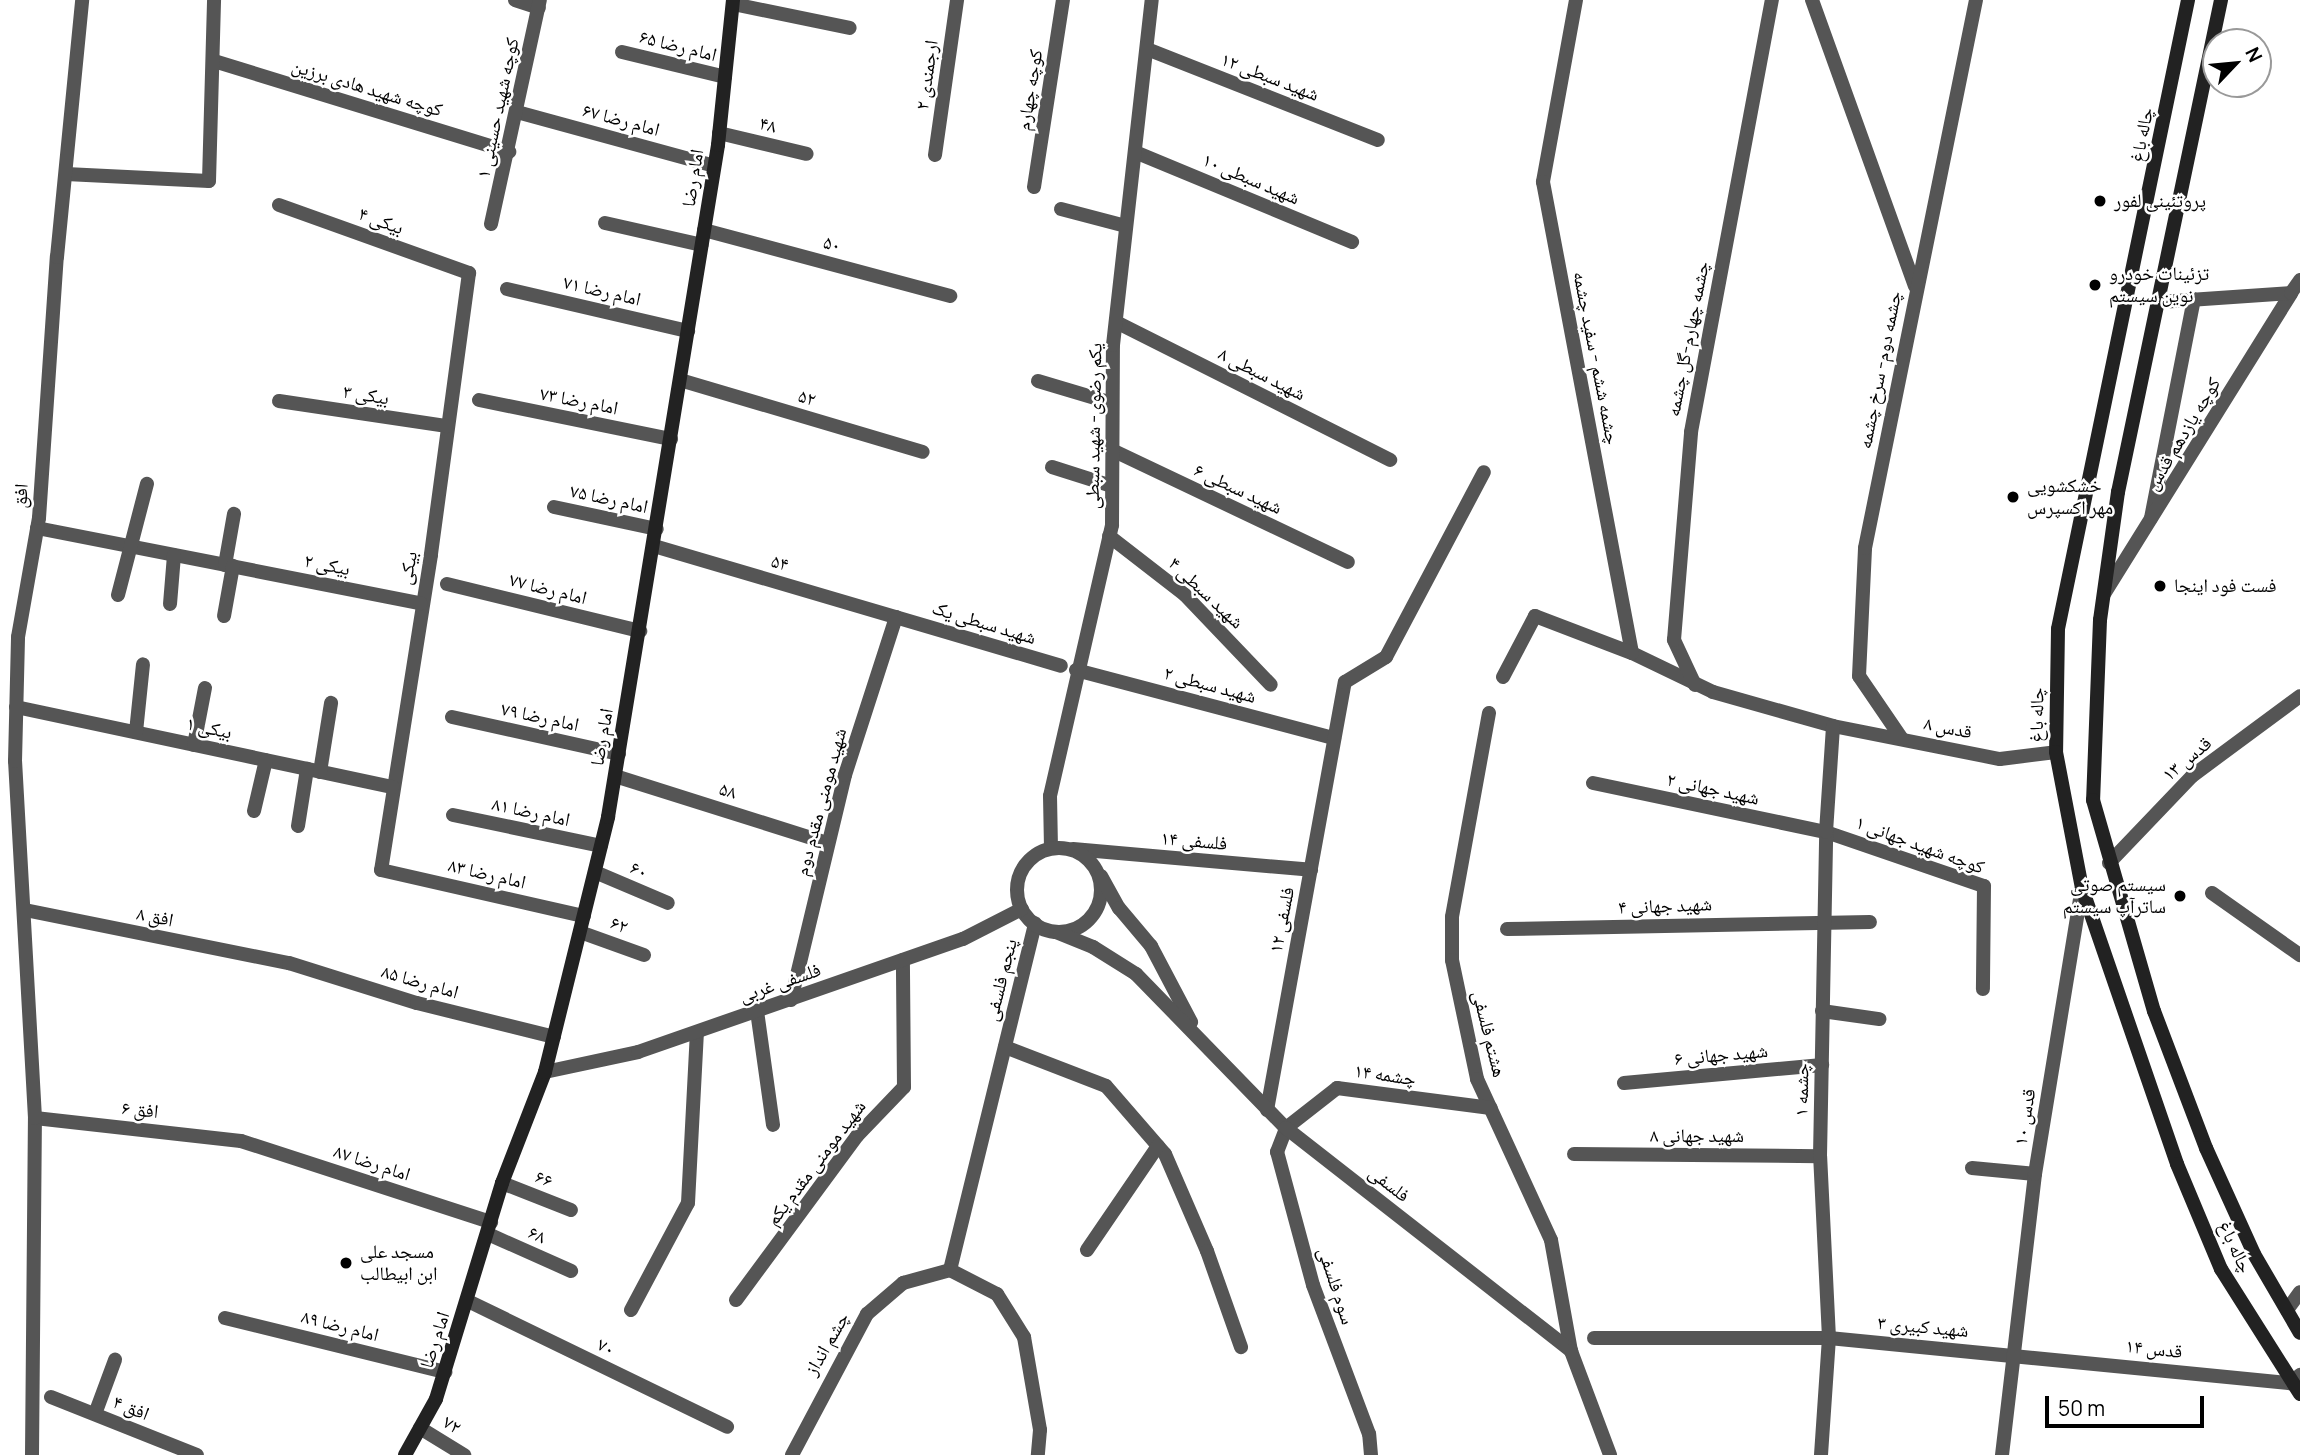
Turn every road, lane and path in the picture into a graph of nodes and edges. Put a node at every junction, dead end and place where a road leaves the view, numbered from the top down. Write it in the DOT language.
graph roads {
  1 [pos="82,0"];
  2 [pos="214,0"];
  3 [pos="515,0"];
  4 [pos="957,0"];
  5 [pos="1063,0"];
  6 [pos="1152,0"];
  7 [pos="1576,0"];
  8 [pos="1772,0"];
  9 [pos="1812,0"];
  10 [pos="1976,0"];
  11 [pos="2188,0"];
  12 [pos="2221,0"];
  13 [pos="733,2"];
  14 [pos="540,4"];
  15 [pos="850,28"];
  16 [pos="1147,49"];
  17 [pos="622,52"];
  18 [pos="214,61"];
  19 [pos="725,77"];
  20 [pos="517,112"];
  21 [pos="719,133"];
  22 [pos="1378,140"];
  23 [pos="509,152"];
  24 [pos="1135,152"];
  25 [pos="807,154"];
  26 [pos="934,155"];
  27 [pos="714,166"];
  28 [pos="66,174"];
  29 [pos="1034,187"];
  30 [pos="279,205"];
  31 [pos="1061,209"];
  32 [pos="605,223"];
  33 [pos="491,224"];
  34 [pos="1126,226"];
  35 [pos="704,230"];
  36 [pos="1352,242"];
  37 [pos="702,246"];
  38 [pos="469,273"];
  39 [pos="2300,279"];
  40 [pos="1916,288"];
  41 [pos="507,289"];
  42 [pos="2291,293"];
  43 [pos="950,296"];
  44 [pos="2194,299"];
  45 [pos="2160,302"];
  46 [pos="1116,322"];
  47 [pos="688,331"];
  48 [pos="680,380"];
  49 [pos="1038,382"];
  50 [pos="479,400"];
  51 [pos="279,401"];
  52 [pos="1112,403"];
  53 [pos="447,426"];
  54 [pos="671,439"];
  55 [pos="1112,450"];
  56 [pos="923,452"];
  57 [pos="1390,460"];
  58 [pos="1052,467"];
  59 [pos="1484,472"];
  60 [pos="147,484"];
  61 [pos="1112,486"];
  62 [pos="554,507"];
  63 [pos="234,514"];
  64 [pos="2149,526"];
  65 [pos="37,528"];
  66 [pos="657,529"];
  67 [pos="1109,536"];
  68 [pos="128,545"];
  69 [pos="654,546"];
  70 [pos="174,555"];
  71 [pos="1348,562"];
  72 [pos="229,565"];
  73 [pos="447,584"];
  74 [pos="2104,594"];
  75 [pos="118,595"];
  76 [pos="421,603"];
  77 [pos="170,604"];
  78 [pos="224,616"];
  79 [pos="896,617"];
  80 [pos="640,631"];
  81 [pos="1632,653"];
  82 [pos="143,664"];
  83 [pos="1061,666"];
  84 [pos="1076,670"];
  85 [pos="1503,677"];
  86 [pos="1271,685"];
  87 [pos="1695,685"];
  88 [pos="205,688"];
  89 [pos="2300,696"];
  90 [pos="331,703"];
  91 [pos="16,707"];
  92 [pos="1489,713"];
  93 [pos="452,718"];
  94 [pos="1833,726"];
  95 [pos="136,732"];
  96 [pos="1334,738"];
  97 [pos="1902,739"];
  98 [pos="194,745"];
  99 [pos="2056,752"];
  100 [pos="619,754"];
  101 [pos="266,760"];
  102 [pos="314,770"];
  103 [pos="615,776"];
  104 [pos="1593,783"];
  105 [pos="393,787"];
  106 [pos="254,811"];
  107 [pos="453,815"];
  108 [pos="298,826"];
  109 [pos="1826,832"];
  110 [pos="828,843"];
  111 [pos="601,846"];
  112 [pos="1051,848"];
  113 [pos="1073,849"];
  114 [pos="2109,863"];
  115 [pos="1096,869"];
  116 [pos="381,870"];
  117 [pos="1311,870"];
  118 [pos="595,872"];
  119 [pos="2082,888"];
  120 [pos="2212,893"];
  121 [pos="667,903"];
  122 [pos="1022,909"];
  123 [pos="25,911"];
  124 [pos="584,916"];
  125 [pos="1824,920"];
  126 [pos="1870,922"];
  127 [pos="1035,923"];
  128 [pos="1507,929"];
  129 [pos="580,932"];
  130 [pos="1056,932"];
  131 [pos="644,955"];
  132 [pos="2300,955"];
  133 [pos="903,960"];
  134 [pos="277,961"];
  135 [pos="1983,989"];
  136 [pos="791,1000"];
  137 [pos="757,1011"];
  138 [pos="1822,1011"];
  139 [pos="1879,1019"];
  140 [pos="697,1032"];
  141 [pos="1197,1032"];
  142 [pos="554,1037"];
  143 [pos="1005,1047"];
  144 [pos="1822,1065"];
  145 [pos="545,1072"];
  146 [pos="1624,1083"];
  147 [pos="1491,1108"];
  148 [pos="1267,1110"];
  149 [pos="35,1118"];
  150 [pos="773,1125"];
  151 [pos="1286,1128"];
  152 [pos="241,1141"];
  153 [pos="1158,1146"];
  154 [pos="1574,1154"];
  155 [pos="1820,1156"];
  156 [pos="1972,1168"];
  157 [pos="2035,1174"];
  158 [pos="502,1183"];
  159 [pos="571,1210"];
  160 [pos="490,1228"];
  161 [pos="1087,1250"];
  162 [pos="950,1270"];
  163 [pos="570,1271"];
  164 [pos="2300,1292"];
  165 [pos="736,1300"];
  166 [pos="468,1301"];
  167 [pos="631,1310"];
  168 [pos="2287,1310"];
  169 [pos="225,1318"];
  170 [pos="2300,1333"];
  171 [pos="1594,1338"];
  172 [pos="1829,1338"];
  173 [pos="1241,1347"];
  174 [pos="1571,1351"];
  175 [pos="2014,1354"];
  176 [pos="115,1360"];
  177 [pos="445,1372"];
  178 [pos="2295,1379"];
  179 [pos="2300,1394"];
  180 [pos="51,1397"];
  181 [pos="95,1414"];
  182 [pos="727,1427"];
  183 [pos="420,1428"];
  184 [pos="792,1454"];
  185 [pos="32,1455"];
  186 [pos="197,1455"];
  187 [pos="405,1455"];
  188 [pos="464,1455"];
  189 [pos="1038,1455"];
  190 [pos="1371,1455"];
  191 [pos="1610,1455"];
  192 [pos="1821,1455"];
  193 [pos="2002,1455"];
  1 -- 28 [label="street, افق"];
  2 -- 18 [label="street"];
  3 -- 14 [label="street"];
  4 -- 26 [label="street, ۲ ارجمندی"];
  5 -- 29 [label="street, کوچه چهارم"];
  6 -- 16 [label="street, یکم رضوی- شهید سبطی"];
  7 -- 81 [label="street, چشمه ششم - سفید چشمه"];
  8 -- 87 [label="street, چشمه چهارم-گل چشمه"];
  9 -- 40 [label="street"];
  10 -- 40 [label="street, چشمه دوم- سرخ چشمه"];
  11 -- 99 [label="main road, چاله باغ"];
  12 -- 45 [label="main road, چاله باغ"];
  13 -- 15 [label="street"];
  13 -- 19 [label="main road, امام رضا"];
  14 -- 20 [label="street, کوچه شهید حسینی ۱"];
  16 -- 22 [label="street, ۱۲ شهید سبطی"];
  16 -- 24 [label="street, یکم رضوی- شهید سبطی"];
  17 -- 19 [label="street, امام رضا ۶۵"];
  18 -- 23 [label="street, کوچه شهید هادی برزین"];
  18 -- 28 [label="street"];
  19 -- 21 [label="main road, امام رضا"];
  20 -- 23 [label="street, کوچه شهید حسینی ۱"];
  20 -- 27 [label="street, امام رضا ۶۷"];
  21 -- 25 [label="street, ۴۸"];
  21 -- 27 [label="main road, امام رضا"];
  23 -- 33 [label="street, کوچه شهید حسینی ۱"];
  24 -- 34 [label="street, یکم رضوی- شهید سبطی"];
  24 -- 36 [label="street, ۱۰ شهید سبطی"];
  27 -- 35 [label="main road, امام رضا"];
  28 -- 65 [label="street, افق"];
  30 -- 38 [label="street, ۴ بیکی"];
  31 -- 34 [label="street"];
  32 -- 37 [label="street"];
  34 -- 46 [label="street, یکم رضوی- شهید سبطی"];
  35 -- 37 [label="main road, امام رضا"];
  35 -- 43 [label="street, ۵۰"];
  37 -- 47 [label="main road, امام رضا"];
  38 -- 53 [label="street, بیکی"];
  39 -- 42 [label="street, کوچه یازدهم قدس"];
  40 -- 97 [label="street, چشمه دوم- سرخ چشمه"];
  41 -- 47 [label="street, امام رضا ۷۱"];
  42 -- 44 [label="street"];
  42 -- 64 [label="street, کوچه یازدهم قدس"];
  44 -- 45 [label="street"];
  44 -- 64 [label="street"];
  45 -- 74 [label="main road, چاله باغ"];
  46 -- 52 [label="street, یکم رضوی- شهید سبطی"];
  46 -- 57 [label="street, ۸ شهید سبطی"];
  47 -- 48 [label="main road, امام رضا"];
  48 -- 54 [label="main road, امام رضا"];
  48 -- 56 [label="street, ۵۲"];
  49 -- 52 [label="street"];
  50 -- 54 [label="street, امام رضا ۷۳"];
  51 -- 53 [label="street, ۳ بیکی"];
  52 -- 55 [label="street, یکم رضوی- شهید سبطی"];
  53 -- 76 [label="street, بیکی"];
  54 -- 66 [label="main road, امام رضا"];
  55 -- 61 [label="street, یکم رضوی- شهید سبطی"];
  55 -- 71 [label="street, ۶ شهید سبطی"];
  58 -- 61 [label="street"];
  59 -- 96 [label="street, ۱۲ فلسفی"];
  60 -- 68 [label="street"];
  61 -- 67 [label="street, یکم رضوی- شهید سبطی"];
  62 -- 66 [label="street, امام رضا ۷۵"];
  63 -- 72 [label="street"];
  64 -- 74 [label="street, کوچه یازدهم قدس"];
  65 -- 68 [label="street, ۲ بیکی"];
  65 -- 91 [label="street, افق"];
  66 -- 69 [label="main road, امام رضا"];
  67 -- 84 [label="street, یکم رضوی- شهید سبطی"];
  67 -- 86 [label="street, ۴ شهید سبطی"];
  68 -- 70 [label="street, ۲ بیکی"];
  68 -- 75 [label="street"];
  69 -- 79 [label="street, ۵۴"];
  69 -- 80 [label="main road, امام رضا"];
  70 -- 72 [label="street, ۲ بیکی"];
  70 -- 77 [label="street"];
  72 -- 76 [label="street, ۲ بیکی"];
  72 -- 78 [label="street"];
  73 -- 80 [label="street, امام رضا ۷۷"];
  74 -- 114 [label="main road, چاله باغ"];
  76 -- 105 [label="street, بیکی"];
  79 -- 83 [label="street, شهید سبطی یک"];
  79 -- 110 [label="street, شهید مومنی مقدم دوم"];
  80 -- 100 [label="main road, امام رضا"];
  81 -- 85 [label="street"];
  81 -- 87 [label="street"];
  82 -- 95 [label="street"];
  84 -- 96 [label="street, ۲ شهید سبطی"];
  84 -- 112 [label="street, یکم رضوی- شهید سبطی"];
  87 -- 94 [label="street, قدس ۸"];
  88 -- 98 [label="street"];
  89 -- 114 [label="street, قدس ۱۳"];
  90 -- 102 [label="street"];
  91 -- 95 [label="street, ۱ بیکی"];
  91 -- 123 [label="street, افق"];
  92 -- 147 [label="street, هشتم فلسفی"];
  93 -- 100 [label="street, امام رضا ۷۹"];
  94 -- 97 [label="street, قدس ۸"];
  94 -- 109 [label="street, چشمه ۱"];
  95 -- 98 [label="street, ۱ بیکی"];
  96 -- 117 [label="street, ۱۲ فلسفی"];
  97 -- 99 [label="street, قدس ۸"];
  98 -- 101 [label="street, ۱ بیکی"];
  99 -- 119 [label="main road, چاله باغ"];
  100 -- 103 [label="main road, امام رضا"];
  101 -- 102 [label="street, ۱ بیکی"];
  101 -- 106 [label="street"];
  102 -- 105 [label="street, ۱ بیکی"];
  102 -- 108 [label="street"];
  103 -- 110 [label="street, ۵۸"];
  103 -- 111 [label="main road, امام رضا"];
  104 -- 109 [label="street, ۲ شهید جهانی"];
  105 -- 116 [label="street, بیکی"];
  107 -- 111 [label="street, امام رضا ۸۱"];
  109 -- 125 [label="street, چشمه ۱"];
  109 -- 135 [label="street, کوچه شهید جهانی ۱"];
  110 -- 136 [label="street, شهید مومنی مقدم دوم"];
  111 -- 118 [label="main road, امام رضا"];
  112 -- 113 [label="street"];
  112 -- 122 [label="street"];
  113 -- 115 [label="street"];
  113 -- 117 [label="street, ۱۴ فلسفی"];
  114 -- 168 [label="main road, چاله باغ"];
  115 -- 130 [label="street"];
  115 -- 141 [label="street"];
  116 -- 124 [label="street, امام رضا ۸۳"];
  117 -- 148 [label="street, ۱۲ فلسفی"];
  118 -- 121 [label="street, ۶۰"];
  118 -- 124 [label="main road, امام رضا"];
  119 -- 157 [label="street, قدس ۱۰"];
  119 -- 178 [label="main road, چاله باغ"];
  120 -- 132 [label="street"];
  122 -- 127 [label="street"];
  122 -- 133 [label="street, فلسفی غربی"];
  123 -- 134 [label="street, افق ۸"];
  123 -- 149 [label="street, افق"];
  124 -- 129 [label="main road, امام رضا"];
  125 -- 126 [label="street, ۴ شهید جهانی"];
  125 -- 128 [label="street, ۴ شهید جهانی"];
  125 -- 138 [label="street, چشمه ۱"];
  127 -- 130 [label="street"];
  127 -- 143 [label="street, پنجم فلسفی"];
  129 -- 131 [label="street, ۶۲"];
  129 -- 142 [label="main road, امام رضا"];
  130 -- 141 [label="street"];
  133 -- 136 [label="street, فلسفی غربی"];
  133 -- 165 [label="street, شهید مومنی مقدم یکم"];
  134 -- 142 [label="street, امام رضا ۸۵"];
  136 -- 137 [label="street, فلسفی غربی"];
  137 -- 140 [label="street, فلسفی غربی"];
  137 -- 150 [label="street"];
  138 -- 139 [label="street"];
  138 -- 144 [label="street, چشمه ۱"];
  140 -- 145 [label="street, فلسفی غربی"];
  140 -- 167 [label="street"];
  141 -- 148 [label="street, فلسفی"];
  142 -- 145 [label="main road, امام رضا"];
  143 -- 153 [label="street"];
  143 -- 162 [label="street, پنجم فلسفی"];
  144 -- 146 [label="street, ۶ شهید جهانی"];
  144 -- 155 [label="street, چشمه ۱"];
  145 -- 158 [label="main road, امام رضا"];
  147 -- 151 [label="street, ۱۴ چشمه"];
  147 -- 174 [label="street, هشتم فلسفی"];
  148 -- 151 [label="street, فلسفی"];
  149 -- 152 [label="street, افق ۶"];
  149 -- 185 [label="street, افق"];
  151 -- 174 [label="street, فلسفی"];
  151 -- 190 [label="street, سوم فلسفی"];
  152 -- 160 [label="street, امام رضا ۸۷"];
  153 -- 161 [label="street"];
  153 -- 173 [label="street"];
  154 -- 155 [label="street, ۸ شهید جهانی"];
  155 -- 172 [label="street, چشمه ۱"];
  156 -- 157 [label="street"];
  157 -- 175 [label="street, قدس ۱۰"];
  158 -- 159 [label="street, ۶۶"];
  158 -- 160 [label="main road, امام رضا"];
  160 -- 163 [label="street, ۶۸"];
  160 -- 166 [label="main road, امام رضا"];
  162 -- 184 [label="street, چشم انداز"];
  162 -- 189 [label="street"];
  164 -- 168 [label="street"];
  166 -- 177 [label="main road, امام رضا"];
  166 -- 182 [label="street, ۷۰"];
  168 -- 170 [label="main road, چاله باغ"];
  169 -- 177 [label="street, امام رضا ۸۹"];
  171 -- 172 [label="street, ۳ شهید کبیری"];
  172 -- 175 [label="street, ۳ شهید کبیری"];
  172 -- 192 [label="street, چشمه ۱"];
  174 -- 191 [label="street, هشتم فلسفی"];
  175 -- 178 [label="street, قدس ۱۴"];
  175 -- 193 [label="street, قدس ۱۰"];
  176 -- 181 [label="street"];
  177 -- 183 [label="main road, امام رضا"];
  178 -- 179 [label="main road, چاله باغ"];
  180 -- 181 [label="street, افق ۴"];
  181 -- 186 [label="street, افق ۴"];
  183 -- 187 [label="main road, امام رضا"];
  183 -- 188 [label="street, ۷۲"];
}
